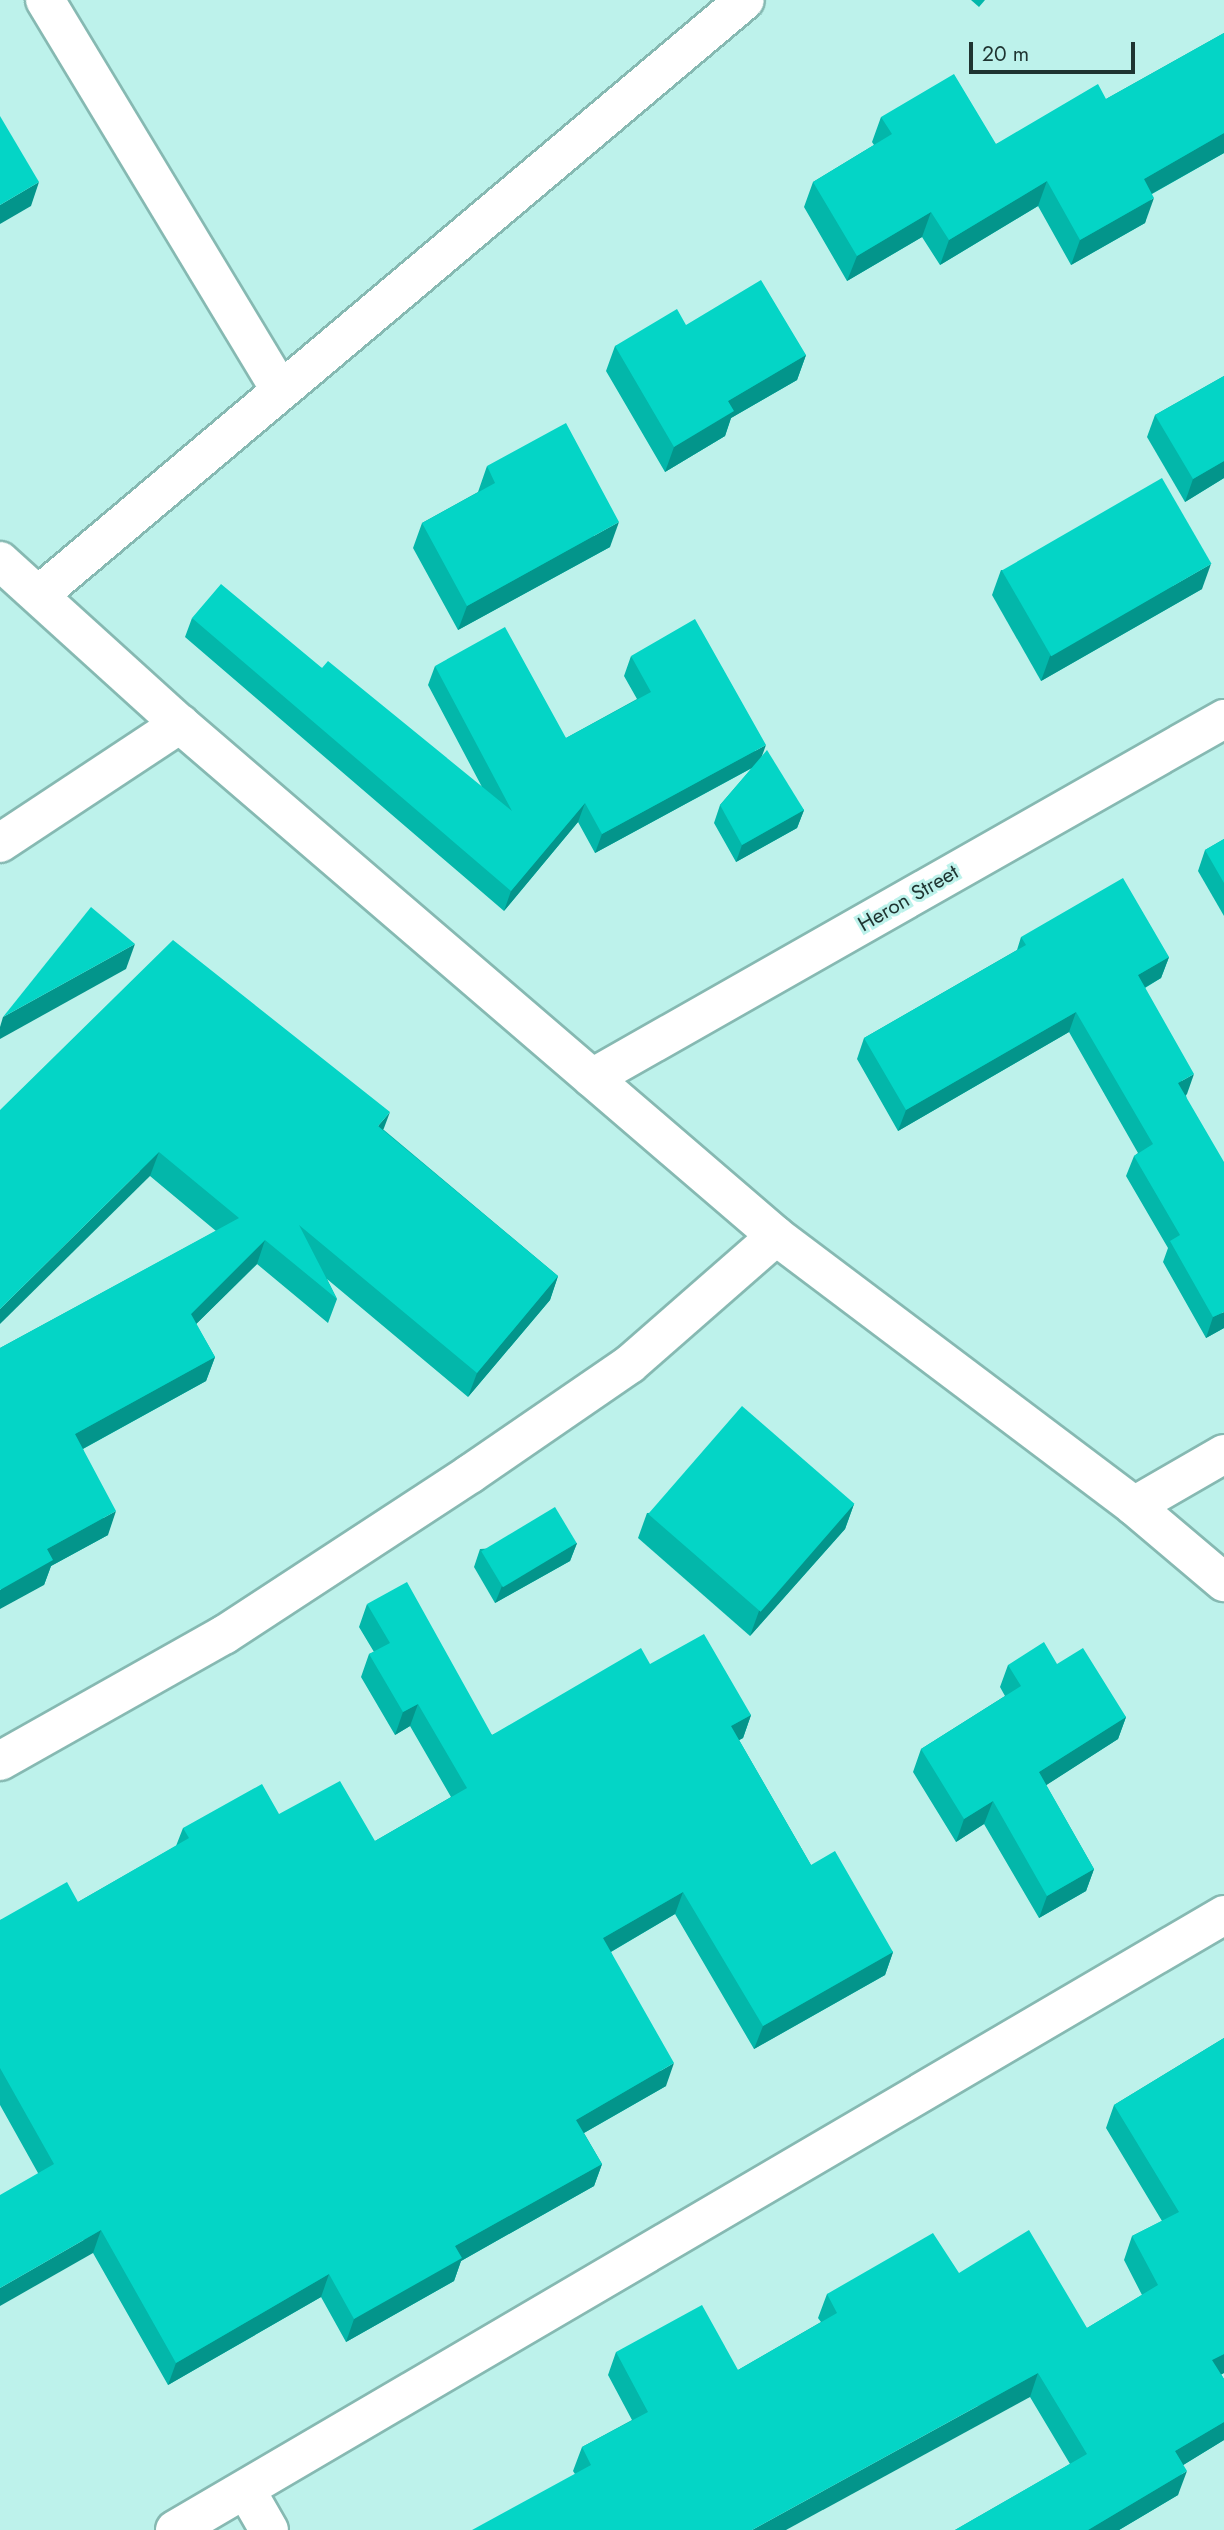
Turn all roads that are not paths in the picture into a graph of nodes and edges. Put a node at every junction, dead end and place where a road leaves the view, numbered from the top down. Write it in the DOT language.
graph roads {
  1 [pos="45,0"];
  2 [pos="745,0"];
  3 [pos="280,389"];
  4 [pos="0,561"];
  5 [pos="41,593"];
  6 [pos="1224,719"];
  7 [pos="180,724"];
  8 [pos="0,842"];
  9 [pos="592,1077"];
  10 [pos="776,1236"];
  11 [pos="1224,1454"];
  12 [pos="1134,1506"];
  13 [pos="1224,1582"];
  14 [pos="0,1761"];
  15 [pos="1224,1915"];
  16 [pos="246,2490"];
  17 [pos="175,2530"];
  18 [pos="269,2530"];
  1 -- 3 [label="street"];
  2 -- 3 [label="street"];
  3 -- 5 [label="street"];
  4 -- 5 [label="street"];
  5 -- 7 [label="street"];
  6 -- 9 [label="street, Heron Street"];
  7 -- 8 [label="street"];
  7 -- 9 [label="street"];
  9 -- 10 [label="street"];
  10 -- 12 [label="street"];
  10 -- 14 [label="street"];
  11 -- 12 [label="street"];
  12 -- 13 [label="street"];
  15 -- 16 [label="street"];
  16 -- 17 [label="street"];
  16 -- 18 [label="street"];
}
